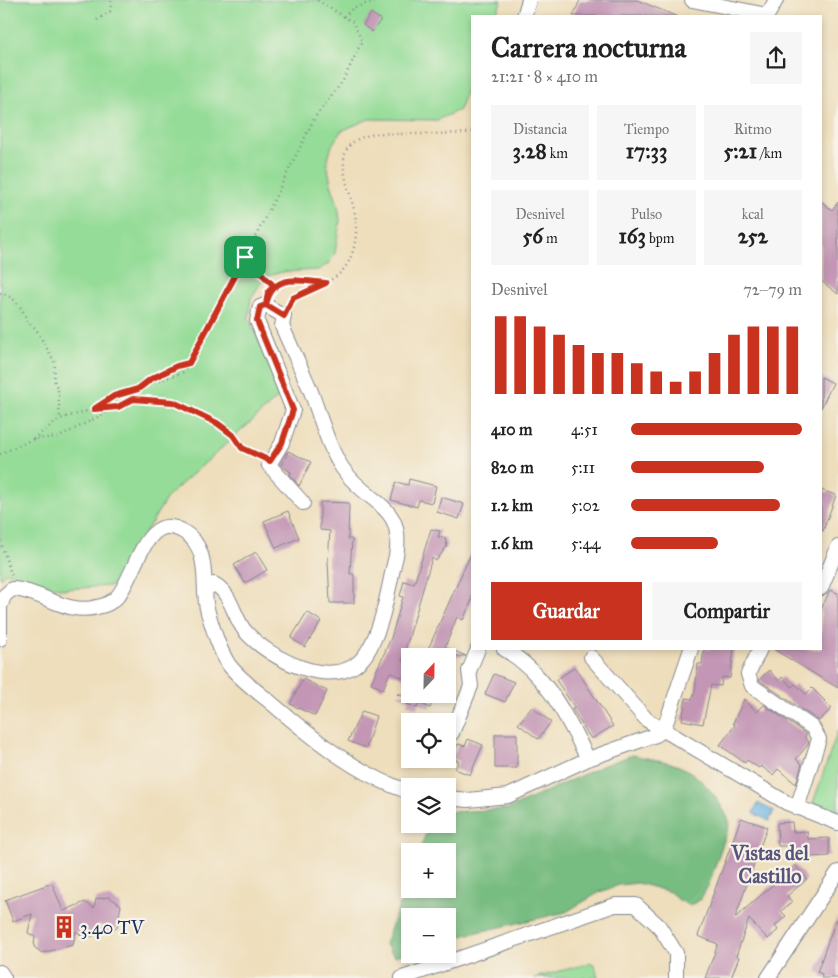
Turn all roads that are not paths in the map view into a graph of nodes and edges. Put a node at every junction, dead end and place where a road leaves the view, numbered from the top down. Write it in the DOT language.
graph roads {
  1 [pos="529,0"];
  2 [pos="692,0"];
  3 [pos="776,0"];
  4 [pos="524,15"];
  5 [pos="762,15"];
  6 [pos="768,15"];
  7 [pos="303,503"];
  8 [pos="838,547"];
  9 [pos="822,586"];
  10 [pos="205,594"];
  11 [pos="0,608"];
  12 [pos="0,639"];
  13 [pos="478,650"];
  14 [pos="506,650"];
  15 [pos="691,650"];
  16 [pos="760,650"];
  17 [pos="591,657"];
  18 [pos="456,723"];
  19 [pos="663,730"];
  20 [pos="588,759"];
  21 [pos="401,789"];
  22 [pos="456,799"];
  23 [pos="797,808"];
  24 [pos="838,823"];
  25 [pos="838,872"];
  26 [pos="0,972"];
  27 [pos="4,978"];
  28 [pos="402,978"];
  29 [pos="676,978"];
  30 [pos="768,978"];
  1 -- 4 [label="street"];
  2 -- 5 [label="street"];
  3 -- 6 [label="street"];
  7 -- 10 [label="street"];
  8 -- 9 [label="street"];
  10 -- 11 [label="street"];
  10 -- 21 [label="street"];
  11 -- 12 [label="street"];
  13 -- 18 [label="street"];
  14 -- 20 [label="street"];
  15 -- 19 [label="street"];
  16 -- 23 [label="street"];
  17 -- 19 [label="street"];
  19 -- 20 [label="street"];
  19 -- 23 [label="street"];
  20 -- 22 [label="street"];
  23 -- 24 [label="street"];
  25 -- 30 [label="street"];
  26 -- 27 [label="street"];
  28 -- 29 [label="street"];
}
